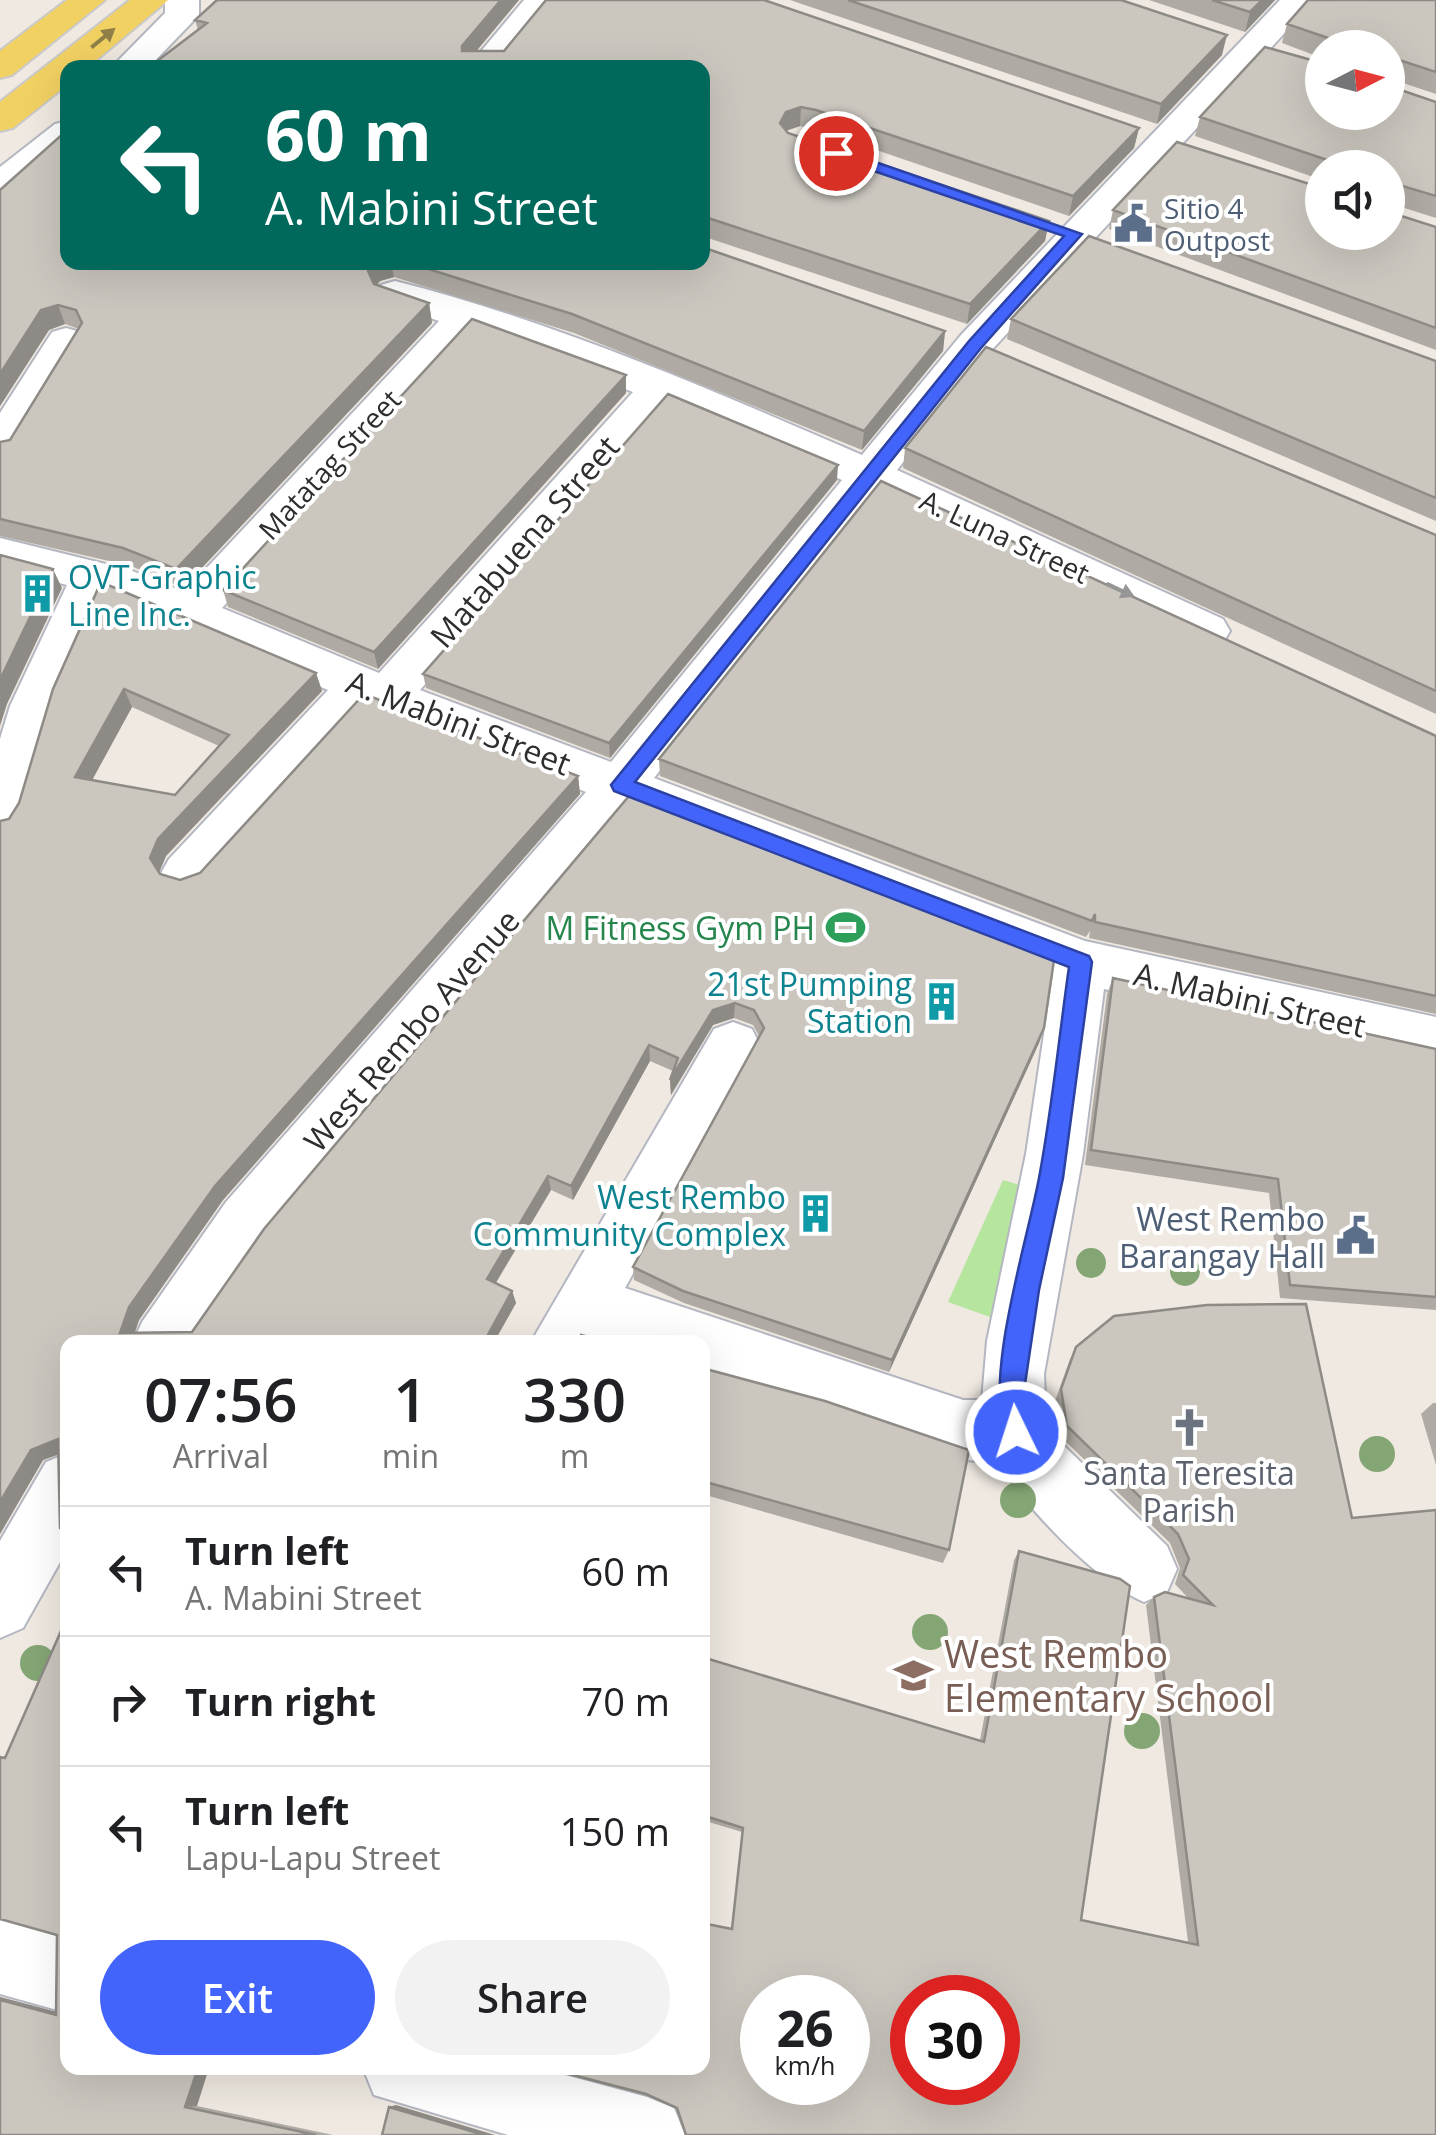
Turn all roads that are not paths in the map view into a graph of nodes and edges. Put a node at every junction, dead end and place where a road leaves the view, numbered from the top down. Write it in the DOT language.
graph roads {
  1 [pos="88,0"];
  2 [pos="151,0"];
  3 [pos="182,0"];
  4 [pos="542,0"];
  5 [pos="1298,0"];
  6 [pos="76,60"];
  7 [pos="136,60"];
  8 [pos="491,60"];
  9 [pos="0,68"];
  10 [pos="60,72"];
  11 [pos="0,120"];
  12 [pos="60,138"];
  13 [pos="0,185"];
  14 [pos="395,293"];
  15 [pos="466,315"];
  16 [pos="66,341"];
  17 [pos="660,386"];
  18 [pos="0,448"];
  19 [pos="873,474"];
  20 [pos="0,553"];
  21 [pos="94,574"];
  22 [pos="191,614"];
  23 [pos="1242,648"];
  24 [pos="374,690"];
  25 [pos="621,785"];
  26 [pos="0,819"];
  27 [pos="187,872"];
  28 [pos="1081,962"];
  29 [pos="1436,1040"];
  30 [pos="733,1046"];
  31 [pos="572,1322"];
  32 [pos="168,1335"];
  33 [pos="619,1335"];
  34 [pos="710,1360"];
  35 [pos="1016,1432"];
  36 [pos="60,1498"];
  37 [pos="1144,1569"];
  38 [pos="0,1605"];
  39 [pos="0,1957"];
  40 [pos="60,1974"];
  41 [pos="428,2075"];
  42 [pos="647,2135"];
  1 -- 9 [label="main road"];
  6 -- 2 [label="main road, one-way"];
  3 -- 7 [label="street"];
  4 -- 8 [label="street"];
  5 -- 19 [label="street, West Rembo Avenue"];
  11 -- 10 [label="main road, one-way"];
  12 -- 13 [label="street"];
  14 -- 15 [label="street, A. Luna Street"];
  15 -- 17 [label="street, A. Luna Street"];
  15 -- 22 [label="street, Matatag Street"];
  16 -- 18 [label="street"];
  17 -- 19 [label="street, A. Luna Street"];
  17 -- 24 [label="street, Matabuena Street"];
  19 -- 23 [label="street, A. Luna Street, one-way"];
  19 -- 25 [label="street, West Rembo Avenue"];
  20 -- 21 [label="street, A. Mabini Street"];
  21 -- 22 [label="street, A. Mabini Street"];
  21 -- 26 [label="street"];
  22 -- 24 [label="street, A. Mabini Street"];
  24 -- 25 [label="street, A. Mabini Street"];
  24 -- 27 [label="street, Matabuena Street"];
  25 -- 28 [label="street, A. Mabini Street"];
  25 -- 32 [label="street, West Rembo Avenue"];
  28 -- 29 [label="street, A. Mabini Street"];
  28 -- 35 [label="street"];
  30 -- 31 [label="street"];
  31 -- 33 [label="street"];
  34 -- 35 [label="street"];
  35 -- 37 [label="street"];
  36 -- 38 [label="street"];
  39 -- 40 [label="street"];
  41 -- 42 [label="street"];
}
